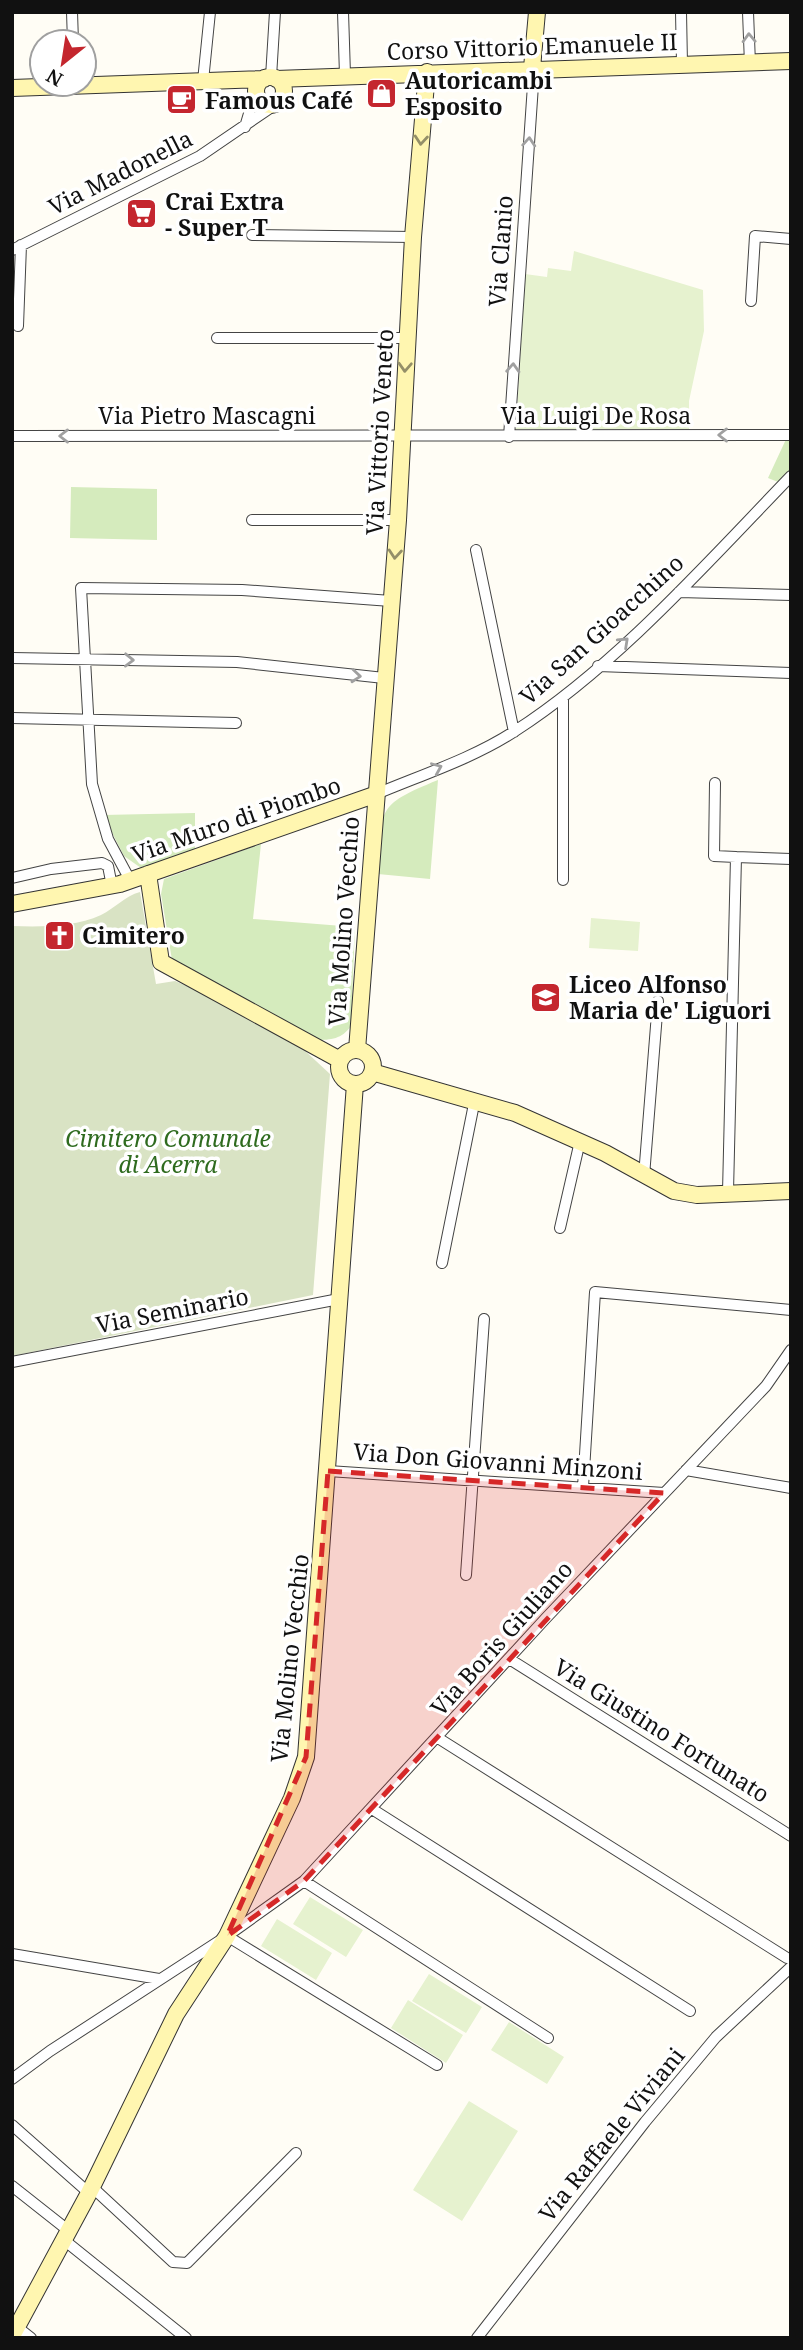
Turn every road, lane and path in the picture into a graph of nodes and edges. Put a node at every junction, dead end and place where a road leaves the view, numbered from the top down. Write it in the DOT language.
graph roads {
  1 [pos="210,12"];
  2 [pos="275,12"];
  3 [pos="343,12"];
  4 [pos="537,12"];
  5 [pos="681,12"];
  6 [pos="748,12"];
  7 [pos="791,61"];
  8 [pos="682,64"];
  9 [pos="750,64"];
  10 [pos="531,68"];
  11 [pos="426,72"];
  12 [pos="345,75"];
  13 [pos="211,80"];
  14 [pos="98,84"];
  15 [pos="267,91"];
  16 [pos="245,127"];
  17 [pos="252,235"];
  18 [pos="413,237"];
  19 [pos="791,239"];
  20 [pos="17,247"];
  21 [pos="751,301"];
  22 [pos="18,326"];
  23 [pos="217,338"];
  24 [pos="407,338"];
  25 [pos="791,435"];
  26 [pos="12,436"];
  27 [pos="401,436"];
  28 [pos="509,437"];
  29 [pos="791,476"];
  30 [pos="252,520"];
  31 [pos="398,520"];
  32 [pos="476,551"];
  33 [pos="679,592"];
  34 [pos="791,595"];
  35 [pos="391,601"];
  36 [pos="12,657"];
  37 [pos="83,660"];
  38 [pos="598,666"];
  39 [pos="791,673"];
  40 [pos="384,678"];
  41 [pos="563,697"];
  42 [pos="12,718"];
  43 [pos="87,721"];
  44 [pos="236,723"];
  45 [pos="514,732"];
  46 [pos="715,783"];
  47 [pos="374,795"];
  48 [pos="736,857"];
  49 [pos="791,859"];
  50 [pos="148,874"];
  51 [pos="12,878"];
  52 [pos="130,880"];
  53 [pos="563,880"];
  54 [pos="112,886"];
  55 [pos="12,904"];
  56 [pos="658,1001"];
  57 [pos="356,1050"];
  58 [pos="340,1060"];
  59 [pos="372,1072"];
  60 [pos="355,1084"];
  61 [pos="475,1100"];
  62 [pos="580,1141"];
  63 [pos="644,1176"];
  64 [pos="791,1191"];
  65 [pos="728,1192"];
  66 [pos="561,1228"];
  67 [pos="442,1263"];
  68 [pos="340,1299"];
  69 [pos="791,1310"];
  70 [pos="484,1319"];
  71 [pos="789,1357"];
  72 [pos="12,1362"];
  73 [pos="686,1470"];
  74 [pos="328,1471"];
  75 [pos="471,1480"];
  76 [pos="583,1487"];
  77 [pos="791,1488"];
  78 [pos="664,1493"];
  79 [pos="466,1575"];
  80 [pos="511,1660"];
  81 [pos="438,1738"];
  82 [pos="372,1809"];
  83 [pos="791,1836"];
  84 [pos="304,1881"];
  85 [pos="227,1936"];
  86 [pos="12,1954"];
  87 [pos="789,1962"];
  88 [pos="159,1979"];
  89 [pos="690,2011"];
  90 [pos="548,2038"];
  91 [pos="437,2065"];
  92 [pos="12,2079"];
  93 [pos="12,2125"];
  94 [pos="296,2153"];
  95 [pos="12,2186"];
  96 [pos="90,2190"];
  97 [pos="66,2236"];
  98 [pos="15,2332"];
  99 [pos="31,2338"];
  100 [pos="186,2338"];
  101 [pos="477,2338"];
  1 -- 13 [label="street"];
  2 -- 15 [label="street"];
  3 -- 12 [label="street"];
  4 -- 10 [label="street"];
  5 -- 8 [label="street"];
  9 -- 6 [label="street, one-way"];
  7 -- 9 [label="street, Corso Vittorio Emanuele II"];
  8 -- 9 [label="street, Corso Vittorio Emanuele II"];
  8 -- 10 [label="street, Corso Vittorio Emanuele II"];
  10 -- 11 [label="street, Corso Vittorio Emanuele II"];
  28 -- 10 [label="street, Via Clanio, one-way"];
  11 -- 12 [label="street, Corso Vittorio Emanuele II"];
  11 -- 18 [label="street, Via Vittorio Veneto, one-way"];
  12 -- 15 [label="street, Corso Vittorio Emanuele II"];
  13 -- 14 [label="street"];
  13 -- 15 [label="street"];
  15 -- 16 [label="street, Via Madonella"];
  15 -- 16 [label="street"];
  16 -- 20 [label="street, Via Madonella"];
  17 -- 18 [label="street"];
  18 -- 24 [label="street, Via Vittorio Veneto"];
  19 -- 21 [label="street"];
  20 -- 22 [label="street"];
  23 -- 24 [label="street"];
  24 -- 27 [label="street, Via Vittorio Veneto, one-way"];
  25 -- 28 [label="street, Via Luigi De Rosa, one-way"];
  27 -- 26 [label="street, Via Pietro Mascagni, one-way"];
  27 -- 28 [label="street, Via Luigi De Rosa"];
  27 -- 31 [label="street, Via Vittorio Veneto"];
  29 -- 33 [label="street, Via San Gioacchino"];
  30 -- 31 [label="street"];
  31 -- 35 [label="street, Via Vittorio Veneto, one-way"];
  32 -- 45 [label="street"];
  33 -- 34 [label="street"];
  38 -- 33 [label="street, Via San Gioacchino, one-way"];
  35 -- 37 [label="street"];
  35 -- 40 [label="street, Via Vittorio Veneto"];
  36 -- 37 [label="street"];
  37 -- 40 [label="street, one-way"];
  37 -- 43 [label="street"];
  38 -- 39 [label="street"];
  38 -- 41 [label="street, Via San Gioacchino"];
  40 -- 47 [label="street, Via Vittorio Veneto"];
  41 -- 45 [label="street, Via San Gioacchino"];
  41 -- 53 [label="street"];
  42 -- 43 [label="street"];
  43 -- 44 [label="street"];
  43 -- 52 [label="street"];
  47 -- 45 [label="street, Via San Gioacchino, one-way"];
  46 -- 48 [label="street"];
  47 -- 50 [label="street, Via Muro di Piombo"];
  47 -- 57 [label="street, Via Molino Vecchio"];
  48 -- 49 [label="street"];
  48 -- 65 [label="street"];
  50 -- 52 [label="street, Via Muro di Piombo"];
  50 -- 58 [label="street"];
  51 -- 54 [label="street, Via Muro di Piombo"];
  52 -- 54 [label="street, Via Muro di Piombo"];
  54 -- 55 [label="street, Via Muro di Piombo"];
  56 -- 63 [label="street"];
  57 -- 58 [label="street"];
  57 -- 59 [label="street"];
  58 -- 60 [label="street"];
  59 -- 60 [label="street"];
  59 -- 61 [label="street"];
  60 -- 68 [label="street, Via Molino Vecchio"];
  61 -- 62 [label="street"];
  61 -- 67 [label="street"];
  62 -- 63 [label="street"];
  62 -- 66 [label="street"];
  63 -- 65 [label="street"];
  64 -- 65 [label="street"];
  68 -- 72 [label="street, Via Seminario"];
  68 -- 74 [label="street, Via Molino Vecchio"];
  69 -- 76 [label="street"];
  70 -- 75 [label="street"];
  71 -- 73 [label="street, Via Boris Giuliano"];
  73 -- 77 [label="street"];
  73 -- 78 [label="street, Via Boris Giuliano"];
  74 -- 75 [label="street, Via Don Giovanni Minzoni"];
  74 -- 85 [label="street, Via Molino Vecchio"];
  75 -- 76 [label="street, Via Don Giovanni Minzoni"];
  75 -- 79 [label="street"];
  76 -- 78 [label="street, Via Don Giovanni Minzoni"];
  78 -- 80 [label="street, Via Boris Giuliano"];
  80 -- 81 [label="street, Via Boris Giuliano"];
  80 -- 83 [label="street, Via Giustino Fortunato"];
  81 -- 82 [label="street, Via Boris Giuliano"];
  81 -- 87 [label="street"];
  82 -- 84 [label="street, Via Boris Giuliano"];
  82 -- 89 [label="street"];
  84 -- 85 [label="street, Via Boris Giuliano"];
  84 -- 90 [label="street"];
  85 -- 88 [label="street, Via Boris Giuliano"];
  85 -- 91 [label="street"];
  85 -- 96 [label="street, Via Molino Vecchio"];
  86 -- 88 [label="street"];
  87 -- 101 [label="street, Via Raffaele Viviani"];
  88 -- 92 [label="street, Via Boris Giuliano"];
  93 -- 96 [label="street"];
  94 -- 96 [label="street"];
  95 -- 97 [label="street"];
  96 -- 97 [label="street, Via Molino Vecchio"];
  97 -- 98 [label="street, Via Molino Vecchio"];
  97 -- 100 [label="street"];
  98 -- 99 [label="street"];
}
